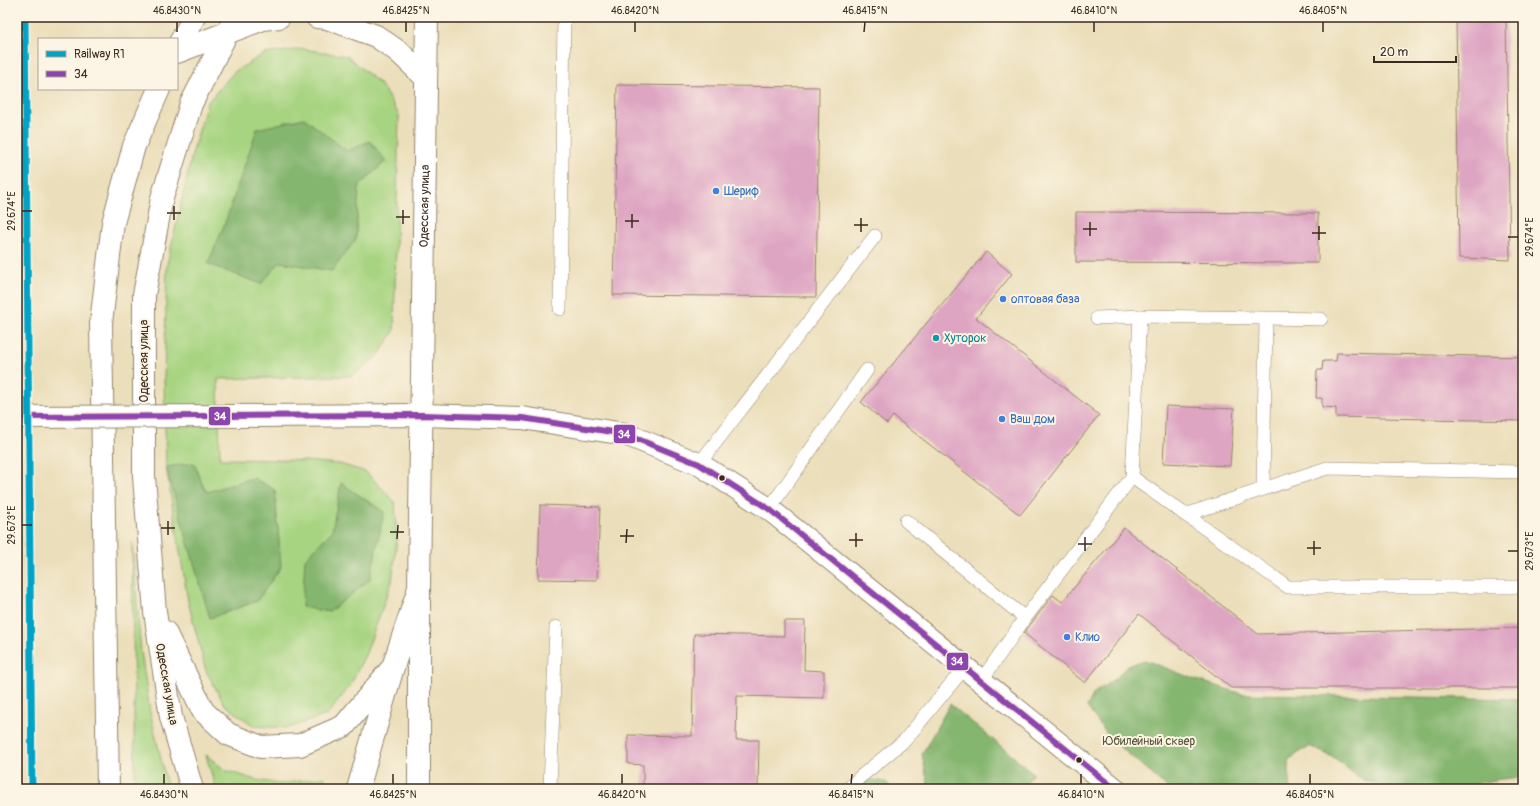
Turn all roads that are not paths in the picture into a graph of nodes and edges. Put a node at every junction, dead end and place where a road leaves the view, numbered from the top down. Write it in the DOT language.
graph roads {
  1 [pos="194,17"];
  2 [pos="279,17"];
  3 [pos="318,17"];
  4 [pos="427,17"];
  5 [pos="564,17"];
  6 [pos="230,24"];
  7 [pos="178,46"];
  8 [pos="178,51"];
  9 [pos="426,78"];
  10 [pos="159,90"];
  11 [pos="875,236"];
  12 [pos="560,309"];
  13 [pos="1140,316"];
  14 [pos="1097,318"];
  15 [pos="1266,319"];
  16 [pos="1321,319"];
  17 [pos="867,370"];
  18 [pos="422,416"];
  19 [pos="17,417"];
  20 [pos="699,464"];
  21 [pos="1523,472"];
  22 [pos="1132,477"];
  23 [pos="1263,489"];
  24 [pos="769,509"];
  25 [pos="1185,515"];
  26 [pos="906,521"];
  27 [pos="1523,587"];
  28 [pos="419,588"];
  29 [pos="155,612"];
  30 [pos="1025,618"];
  31 [pos="556,627"];
  32 [pos="393,667"];
  33 [pos="973,674"];
  34 [pos="108,789"];
  35 [pos="192,789"];
  36 [pos="358,789"];
  37 [pos="419,789"];
  38 [pos="550,789"];
  39 [pos="848,789"];
  40 [pos="1115,789"];
  1 -- 7 [label="main road"];
  2 -- 6 [label="main road"];
  3 -- 9 [label="main road"];
  4 -- 9 [label="main road, Одесская улица"];
  5 -- 12 [label="lane"];
  6 -- 8 [label="main road"];
  6 -- 29 [label="main road, Одесская улица"];
  9 -- 18 [label="main road, Одесская улица"];
  10 -- 34 [label="main road"];
  11 -- 20 [label="lane"];
  13 -- 14 [label="lane"];
  13 -- 15 [label="lane"];
  13 -- 22 [label="lane"];
  15 -- 16 [label="lane"];
  15 -- 23 [label="lane"];
  17 -- 24 [label="lane"];
  18 -- 19 [label="main road, bridge"];
  18 -- 20 [label="main road"];
  18 -- 28 [label="main road, Одесская улица"];
  20 -- 24 [label="main road"];
  21 -- 23 [label="lane"];
  22 -- 25 [label="lane"];
  22 -- 30 [label="lane"];
  23 -- 25 [label="lane"];
  24 -- 33 [label="main road"];
  25 -- 27 [label="lane"];
  26 -- 30 [label="lane"];
  28 -- 32 [label="main road"];
  28 -- 37 [label="main road, Одесская улица"];
  29 -- 32 [label="main road"];
  29 -- 35 [label="main road, Одесская улица"];
  30 -- 33 [label="lane"];
  31 -- 38 [label="lane"];
  32 -- 36 [label="main road"];
  33 -- 39 [label="lane"];
  33 -- 40 [label="main road"];
}
